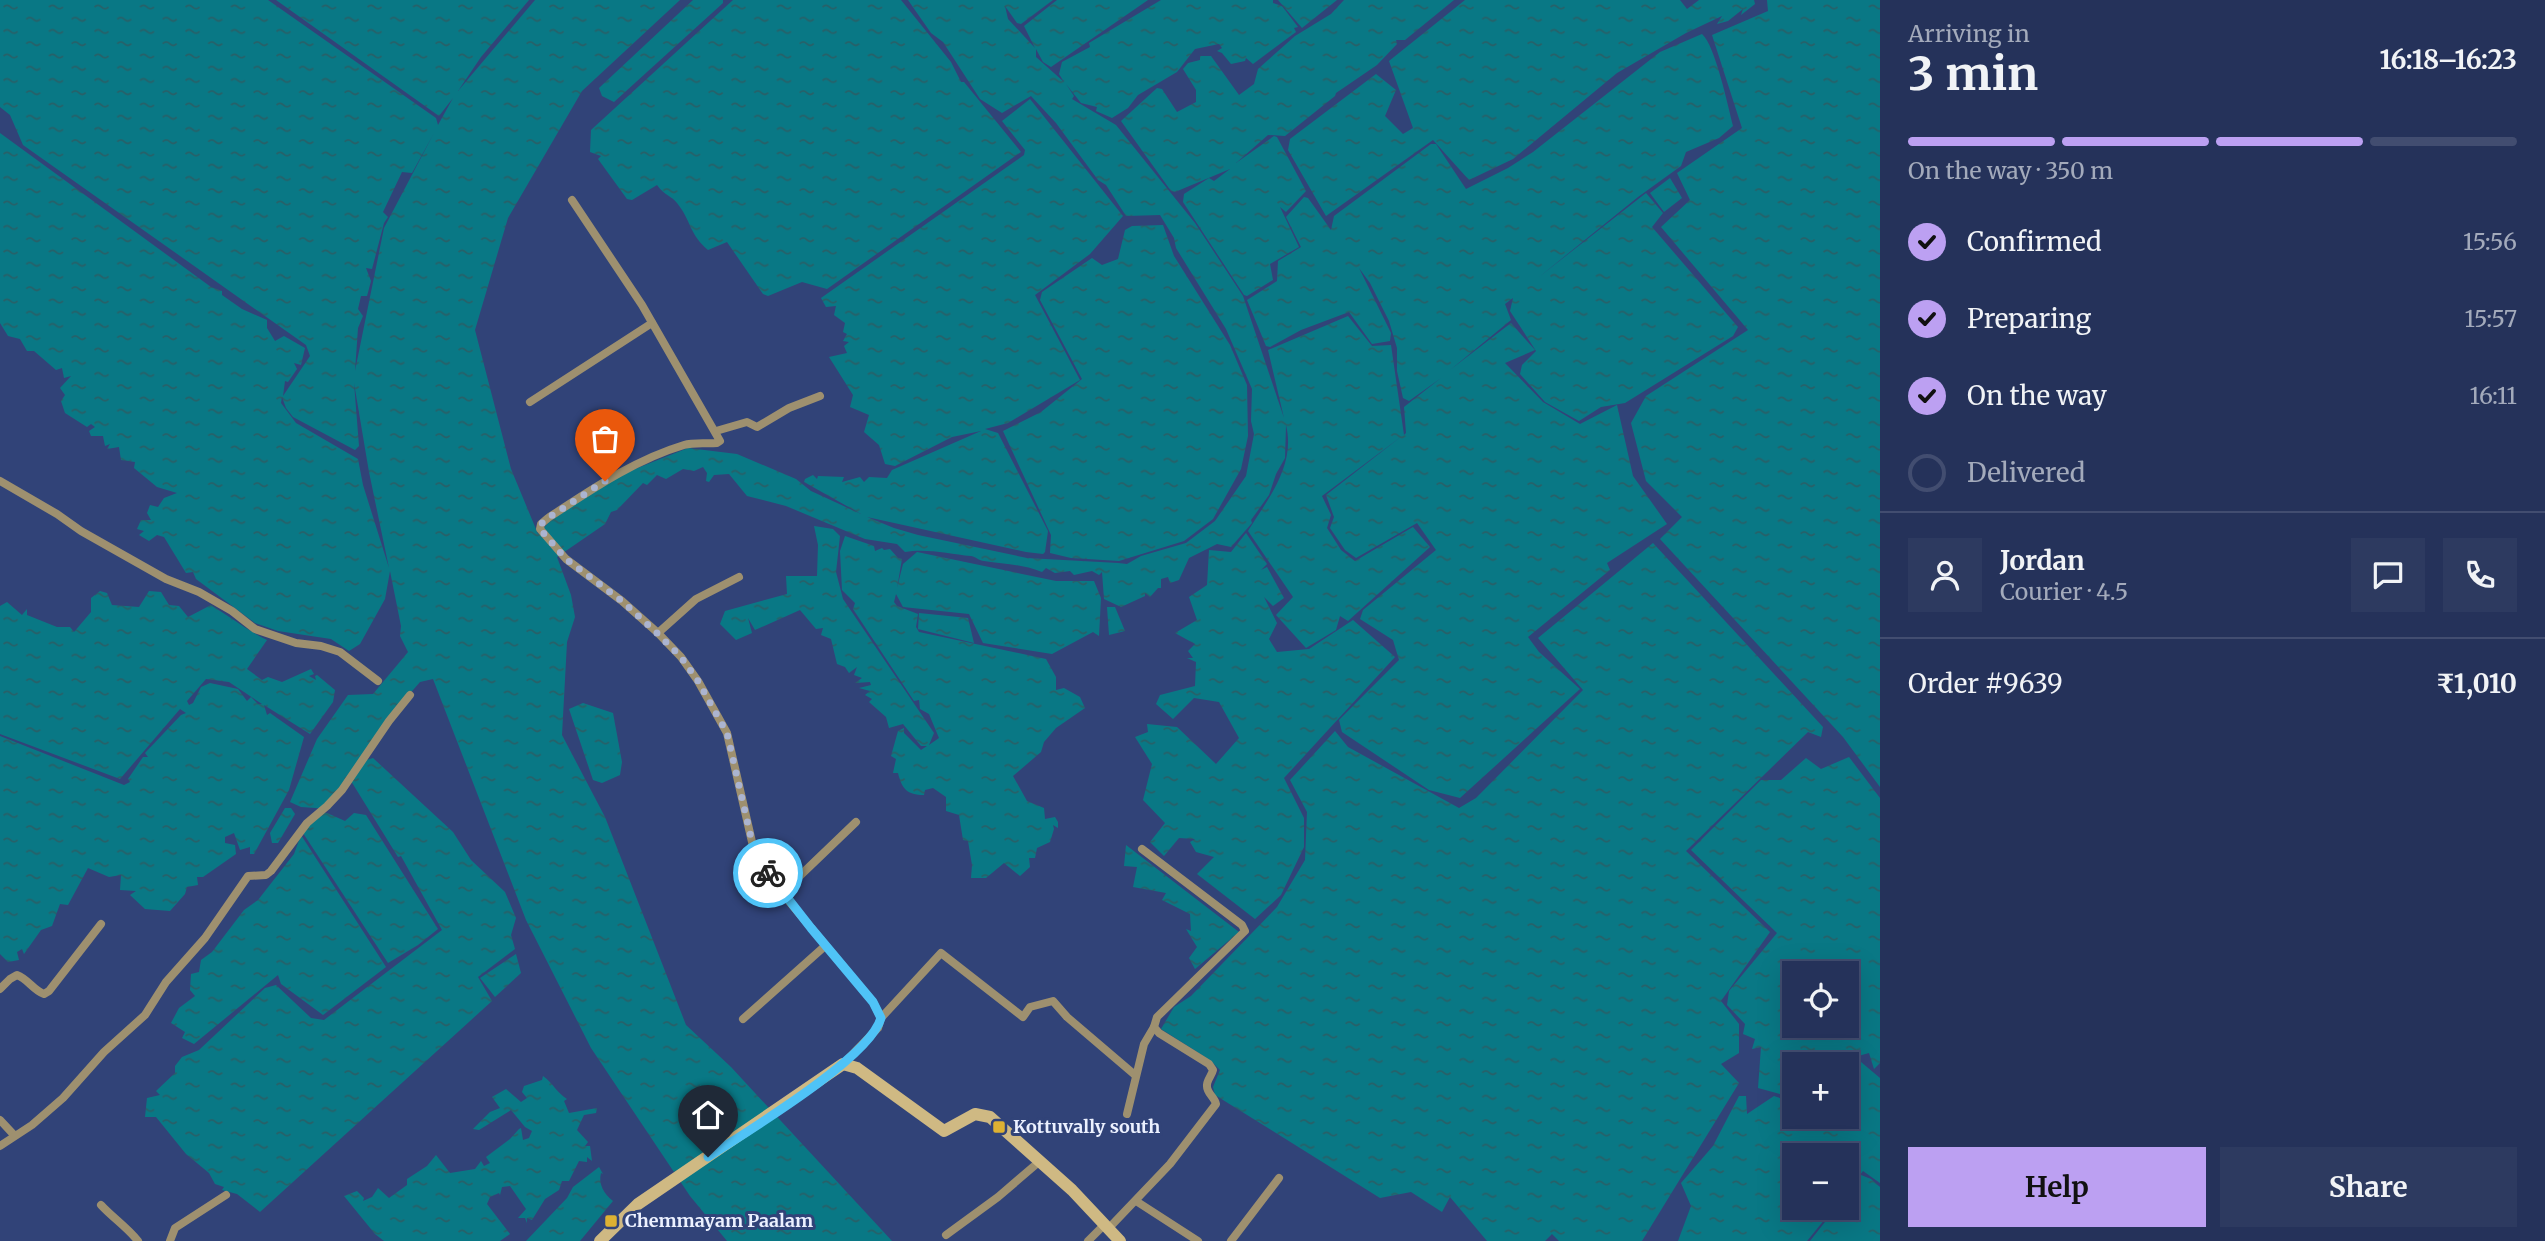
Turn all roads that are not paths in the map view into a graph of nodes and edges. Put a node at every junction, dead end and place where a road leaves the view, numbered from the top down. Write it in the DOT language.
graph roads {
  1 [pos="572,200"];
  2 [pos="652,323"];
  3 [pos="820,396"];
  4 [pos="530,402"];
  5 [pos="716,431"];
  6 [pos="0,481"];
  7 [pos="739,577"];
  8 [pos="658,634"];
  9 [pos="378,681"];
  10 [pos="410,695"];
  11 [pos="856,822"];
  12 [pos="1142,849"];
  13 [pos="782,893"];
  14 [pos="101,924"];
  15 [pos="825,946"];
  16 [pos="0,989"];
  17 [pos="881,1018"];
  18 [pos="743,1019"];
  19 [pos="1154,1027"];
  20 [pos="843,1065"];
  21 [pos="1135,1075"];
  22 [pos="1127,1114"];
  23 [pos="0,1119"];
  24 [pos="14,1135"];
  25 [pos="0,1146"];
  26 [pos="1040,1161"];
  27 [pos="1279,1178"];
  28 [pos="226,1195"];
  29 [pos="1136,1200"];
  30 [pos="101,1205"];
  31 [pos="1106,1227"];
  32 [pos="946,1235"];
  33 [pos="138,1241"];
  34 [pos="170,1241"];
  35 [pos="600,1241"];
  36 [pos="1088,1241"];
  37 [pos="1121,1241"];
  38 [pos="1198,1241"];
  39 [pos="1231,1241"];
  1 -- 2 [label="street"];
  2 -- 4 [label="street"];
  2 -- 5 [label="street"];
  3 -- 5 [label="street"];
  5 -- 8 [label="street"];
  6 -- 9 [label="street"];
  7 -- 8 [label="street"];
  8 -- 13 [label="street"];
  10 -- 24 [label="street"];
  11 -- 13 [label="street"];
  12 -- 19 [label="street"];
  13 -- 15 [label="street"];
  14 -- 16 [label="street"];
  15 -- 17 [label="street"];
  15 -- 18 [label="street"];
  17 -- 20 [label="street"];
  17 -- 21 [label="street"];
  19 -- 21 [label="street"];
  19 -- 29 [label="street"];
  20 -- 26 [label="main road"];
  20 -- 35 [label="main road"];
  21 -- 22 [label="street"];
  23 -- 24 [label="street"];
  24 -- 25 [label="street"];
  26 -- 31 [label="main road"];
  26 -- 32 [label="street"];
  27 -- 39 [label="street"];
  28 -- 34 [label="street"];
  29 -- 31 [label="street"];
  29 -- 38 [label="street"];
  30 -- 33 [label="street"];
  31 -- 36 [label="street"];
  31 -- 37 [label="main road"];
}
